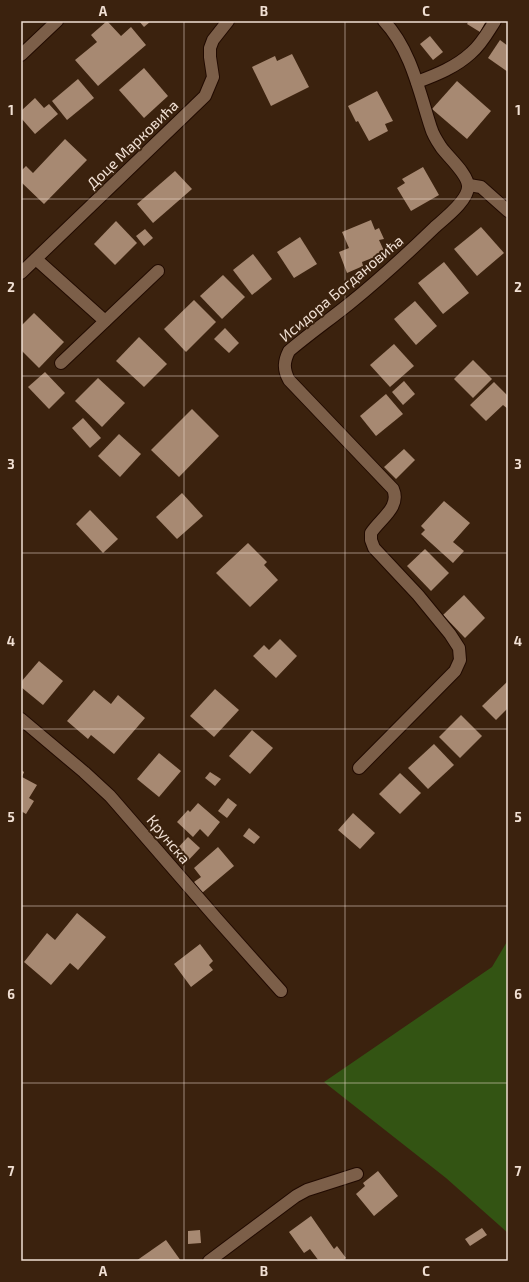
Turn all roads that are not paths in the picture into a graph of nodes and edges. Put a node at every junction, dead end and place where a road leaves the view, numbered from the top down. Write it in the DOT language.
graph roads {
  1 [pos="57,21"];
  2 [pos="228,21"];
  3 [pos="384,21"];
  4 [pos="495,21"];
  5 [pos="21,55"];
  6 [pos="417,82"];
  7 [pos="469,185"];
  8 [pos="508,211"];
  9 [pos="36,259"];
  10 [pos="158,271"];
  11 [pos="21,273"];
  12 [pos="105,321"];
  13 [pos="60,363"];
  14 [pos="21,719"];
  15 [pos="358,768"];
  16 [pos="281,990"];
  17 [pos="357,1174"];
  18 [pos="209,1261"];
  1 -- 5 [label="street"];
  2 -- 9 [label="street, Доце Марковића"];
  3 -- 6 [label="street"];
  4 -- 6 [label="street"];
  6 -- 7 [label="street"];
  7 -- 8 [label="street"];
  7 -- 15 [label="street, Исидора Богдановића"];
  9 -- 11 [label="street, Доце Марковића"];
  9 -- 12 [label="street"];
  10 -- 12 [label="street"];
  12 -- 13 [label="street"];
  14 -- 16 [label="street, Крунска"];
  17 -- 18 [label="street"];
}
